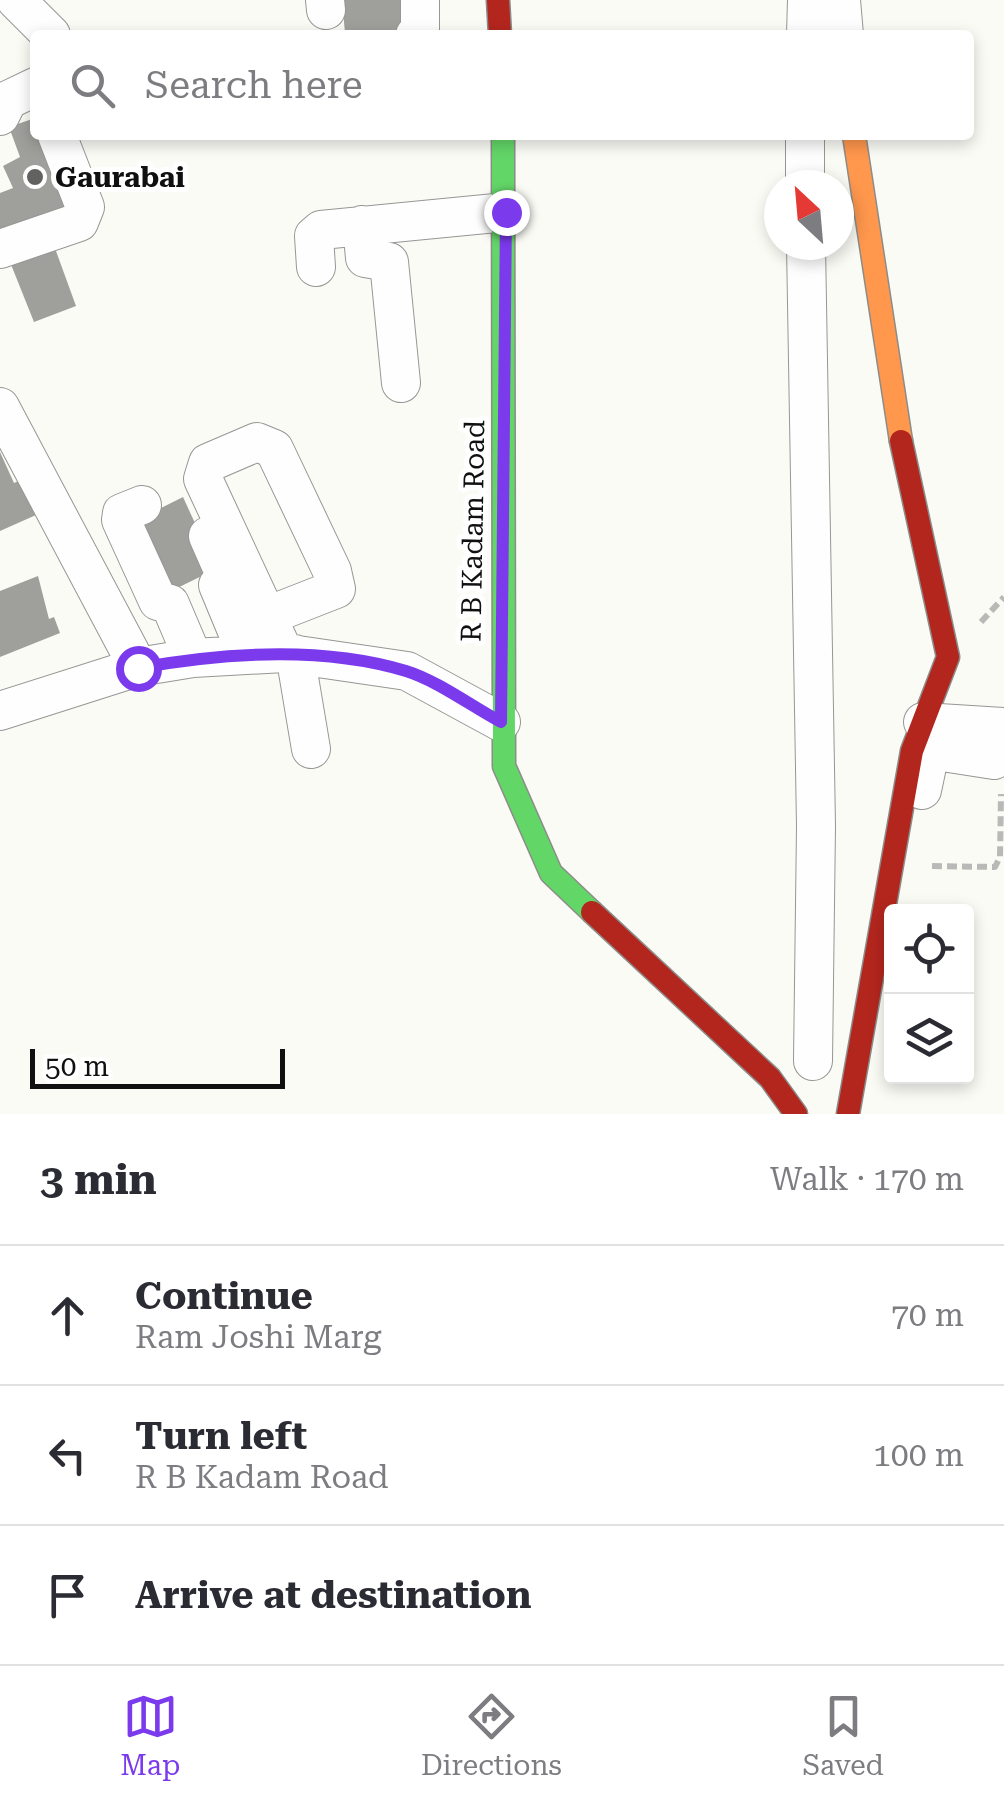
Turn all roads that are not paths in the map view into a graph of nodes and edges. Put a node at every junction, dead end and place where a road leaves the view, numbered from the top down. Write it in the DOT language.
graph roads {
  1 [pos="16,0"];
  2 [pos="420,0"];
  3 [pos="498,0"];
  4 [pos="807,0"];
  5 [pos="842,0"];
  6 [pos="46,30"];
  7 [pos="420,30"];
  8 [pos="500,30"];
  9 [pos="806,30"];
  10 [pos="844,30"];
  11 [pos="30,93"];
  12 [pos="0,116"];
  13 [pos="59,140"];
  14 [pos="503,140"];
  15 [pos="805,140"];
  16 [pos="855,140"];
  17 [pos="805,170"];
  18 [pos="506,212"];
  19 [pos="0,249"];
  20 [pos="806,260"];
  21 [pos="401,384"];
  22 [pos="0,407"];
  23 [pos="182,490"];
  24 [pos="142,505"];
  25 [pos="218,584"];
  26 [pos="170,604"];
  27 [pos="267,616"];
  28 [pos="275,654"];
  29 [pos="193,658"];
  30 [pos="138,668"];
  31 [pos="0,711"];
  32 [pos="501,722"];
  33 [pos="922,722"];
  34 [pos="999,743"];
  35 [pos="310,749"];
  36 [pos="914,787"];
  37 [pos="916,856"];
  38 [pos="813,1061"];
  39 [pos="855,1064"];
  40 [pos="770,1078"];
  41 [pos="796,1114"];
  42 [pos="848,1114"];
  1 -- 6 [label="street"];
  2 -- 7 [label="street"];
  3 -- 8 [label="street"];
  4 -- 9 [label="street"];
  5 -- 10 [label="street"];
  11 -- 12 [label="street"];
  13 -- 19 [label="street"];
  14 -- 18 [label="street, R B Kadam Road"];
  15 -- 17 [label="street"];
  16 -- 33 [label="street"];
  18 -- 21 [label="street"];
  18 -- 32 [label="street, R B Kadam Road"];
  20 -- 38 [label="street"];
  22 -- 30 [label="street"];
  23 -- 25 [label="street"];
  24 -- 26 [label="street"];
  25 -- 26 [label="street"];
  25 -- 28 [label="street"];
  26 -- 29 [label="street"];
  27 -- 28 [label="street"];
  28 -- 29 [label="street"];
  28 -- 32 [label="street"];
  28 -- 35 [label="street"];
  29 -- 30 [label="street"];
  30 -- 31 [label="street"];
  32 -- 40 [label="street, R B Kadam Road"];
  33 -- 34 [label="street"];
  33 -- 36 [label="street"];
  34 -- 36 [label="street"];
  36 -- 37 [label="street"];
  36 -- 39 [label="street"];
  38 -- 39 [label="street"];
  38 -- 40 [label="street"];
  39 -- 42 [label="street"];
  40 -- 41 [label="street, R B Kadam Road"];
}
